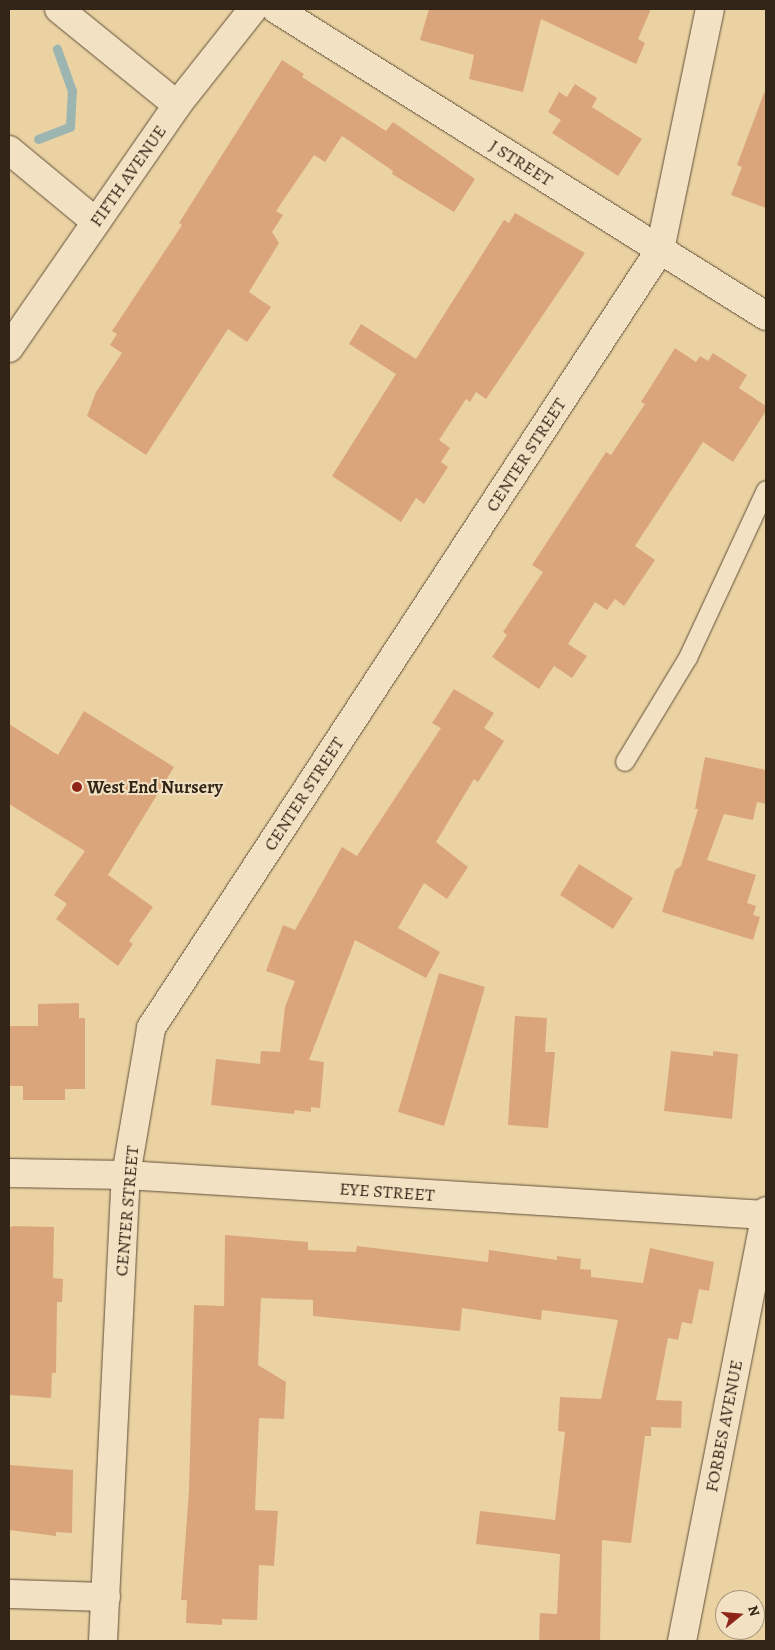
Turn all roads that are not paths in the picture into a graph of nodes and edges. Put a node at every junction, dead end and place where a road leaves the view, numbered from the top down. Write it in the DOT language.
graph roads {
  1 [pos="59,9"];
  2 [pos="253,9"];
  3 [pos="276,9"];
  4 [pos="710,9"];
  5 [pos="177,105"];
  6 [pos="9,150"];
  7 [pos="96,222"];
  8 [pos="660,250"];
  9 [pos="766,316"];
  10 [pos="9,348"];
  11 [pos="766,490"];
  12 [pos="624,762"];
  13 [pos="9,1173"];
  14 [pos="126,1175"];
  15 [pos="766,1213"];
  16 [pos="9,1594"];
  17 [pos="106,1598"];
  18 [pos="103,1641"];
  19 [pos="682,1641"];
  1 -- 5 [label="street"];
  2 -- 5 [label="street, FIFTH AVENUE"];
  3 -- 8 [label="street, J STREET"];
  4 -- 8 [label="street, CENTER STREET"];
  5 -- 7 [label="street, FIFTH AVENUE"];
  6 -- 7 [label="street"];
  7 -- 10 [label="street, FIFTH AVENUE"];
  8 -- 9 [label="street, J STREET"];
  8 -- 14 [label="street, CENTER STREET"];
  11 -- 12 [label="lane"];
  13 -- 14 [label="street, EYE STREET"];
  14 -- 15 [label="street, EYE STREET"];
  14 -- 17 [label="street, CENTER STREET"];
  15 -- 19 [label="street, FORBES AVENUE"];
  16 -- 17 [label="street"];
  17 -- 18 [label="street, CENTER STREET"];
}
